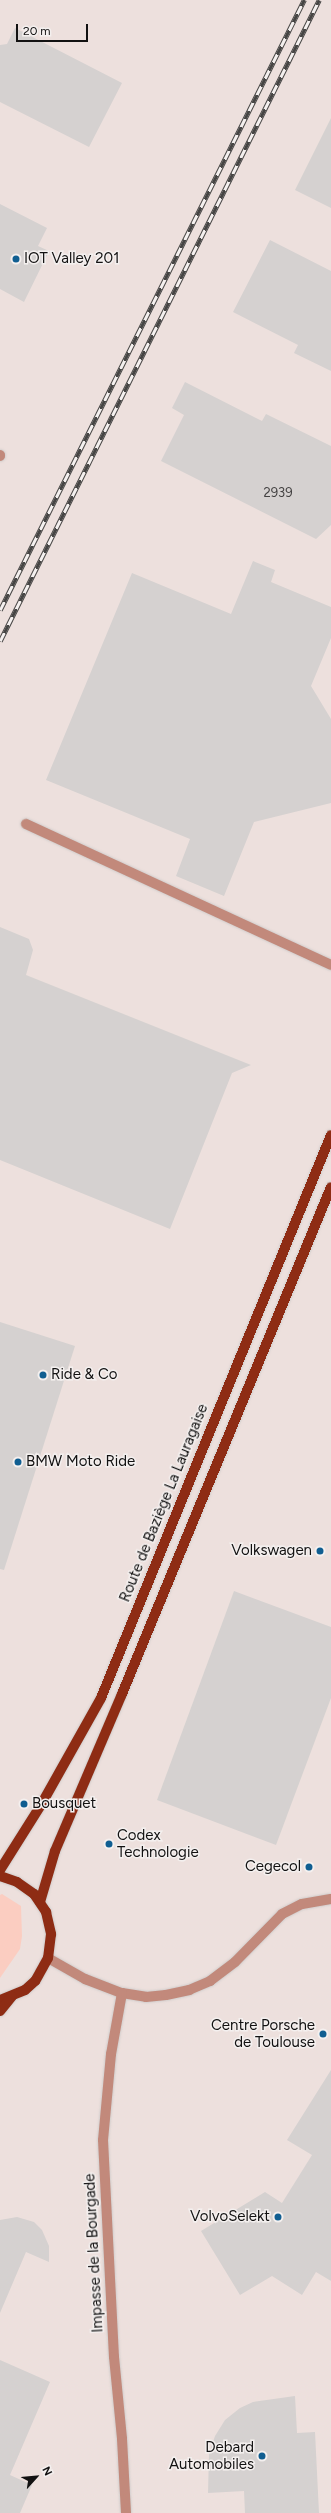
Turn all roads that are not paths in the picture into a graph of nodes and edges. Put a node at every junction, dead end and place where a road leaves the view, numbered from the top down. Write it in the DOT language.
graph roads {
  1 [pos="26,824"];
  2 [pos="331,964"];
  3 [pos="331,1135"];
  4 [pos="331,1187"];
  5 [pos="0,1870"];
  6 [pos="0,1876"];
  7 [pos="331,1899"];
  8 [pos="40,1902"];
  9 [pos="48,1958"];
  10 [pos="122,1993"];
  11 [pos="12,1996"];
  12 [pos="0,2000"];
  13 [pos="0,2011"];
  14 [pos="126,2513"];
  1 -- 2 [label="street"];
  3 -- 5 [label="main road, Route de Baziège La Lauragaise"];
  4 -- 8 [label="main road"];
  6 -- 8 [label="main road"];
  7 -- 10 [label="street"];
  8 -- 9 [label="main road"];
  9 -- 10 [label="street"];
  9 -- 11 [label="main road"];
  10 -- 14 [label="street, Impasse de la Bourgade"];
  11 -- 12 [label="main road"];
  11 -- 13 [label="main road"];
}
